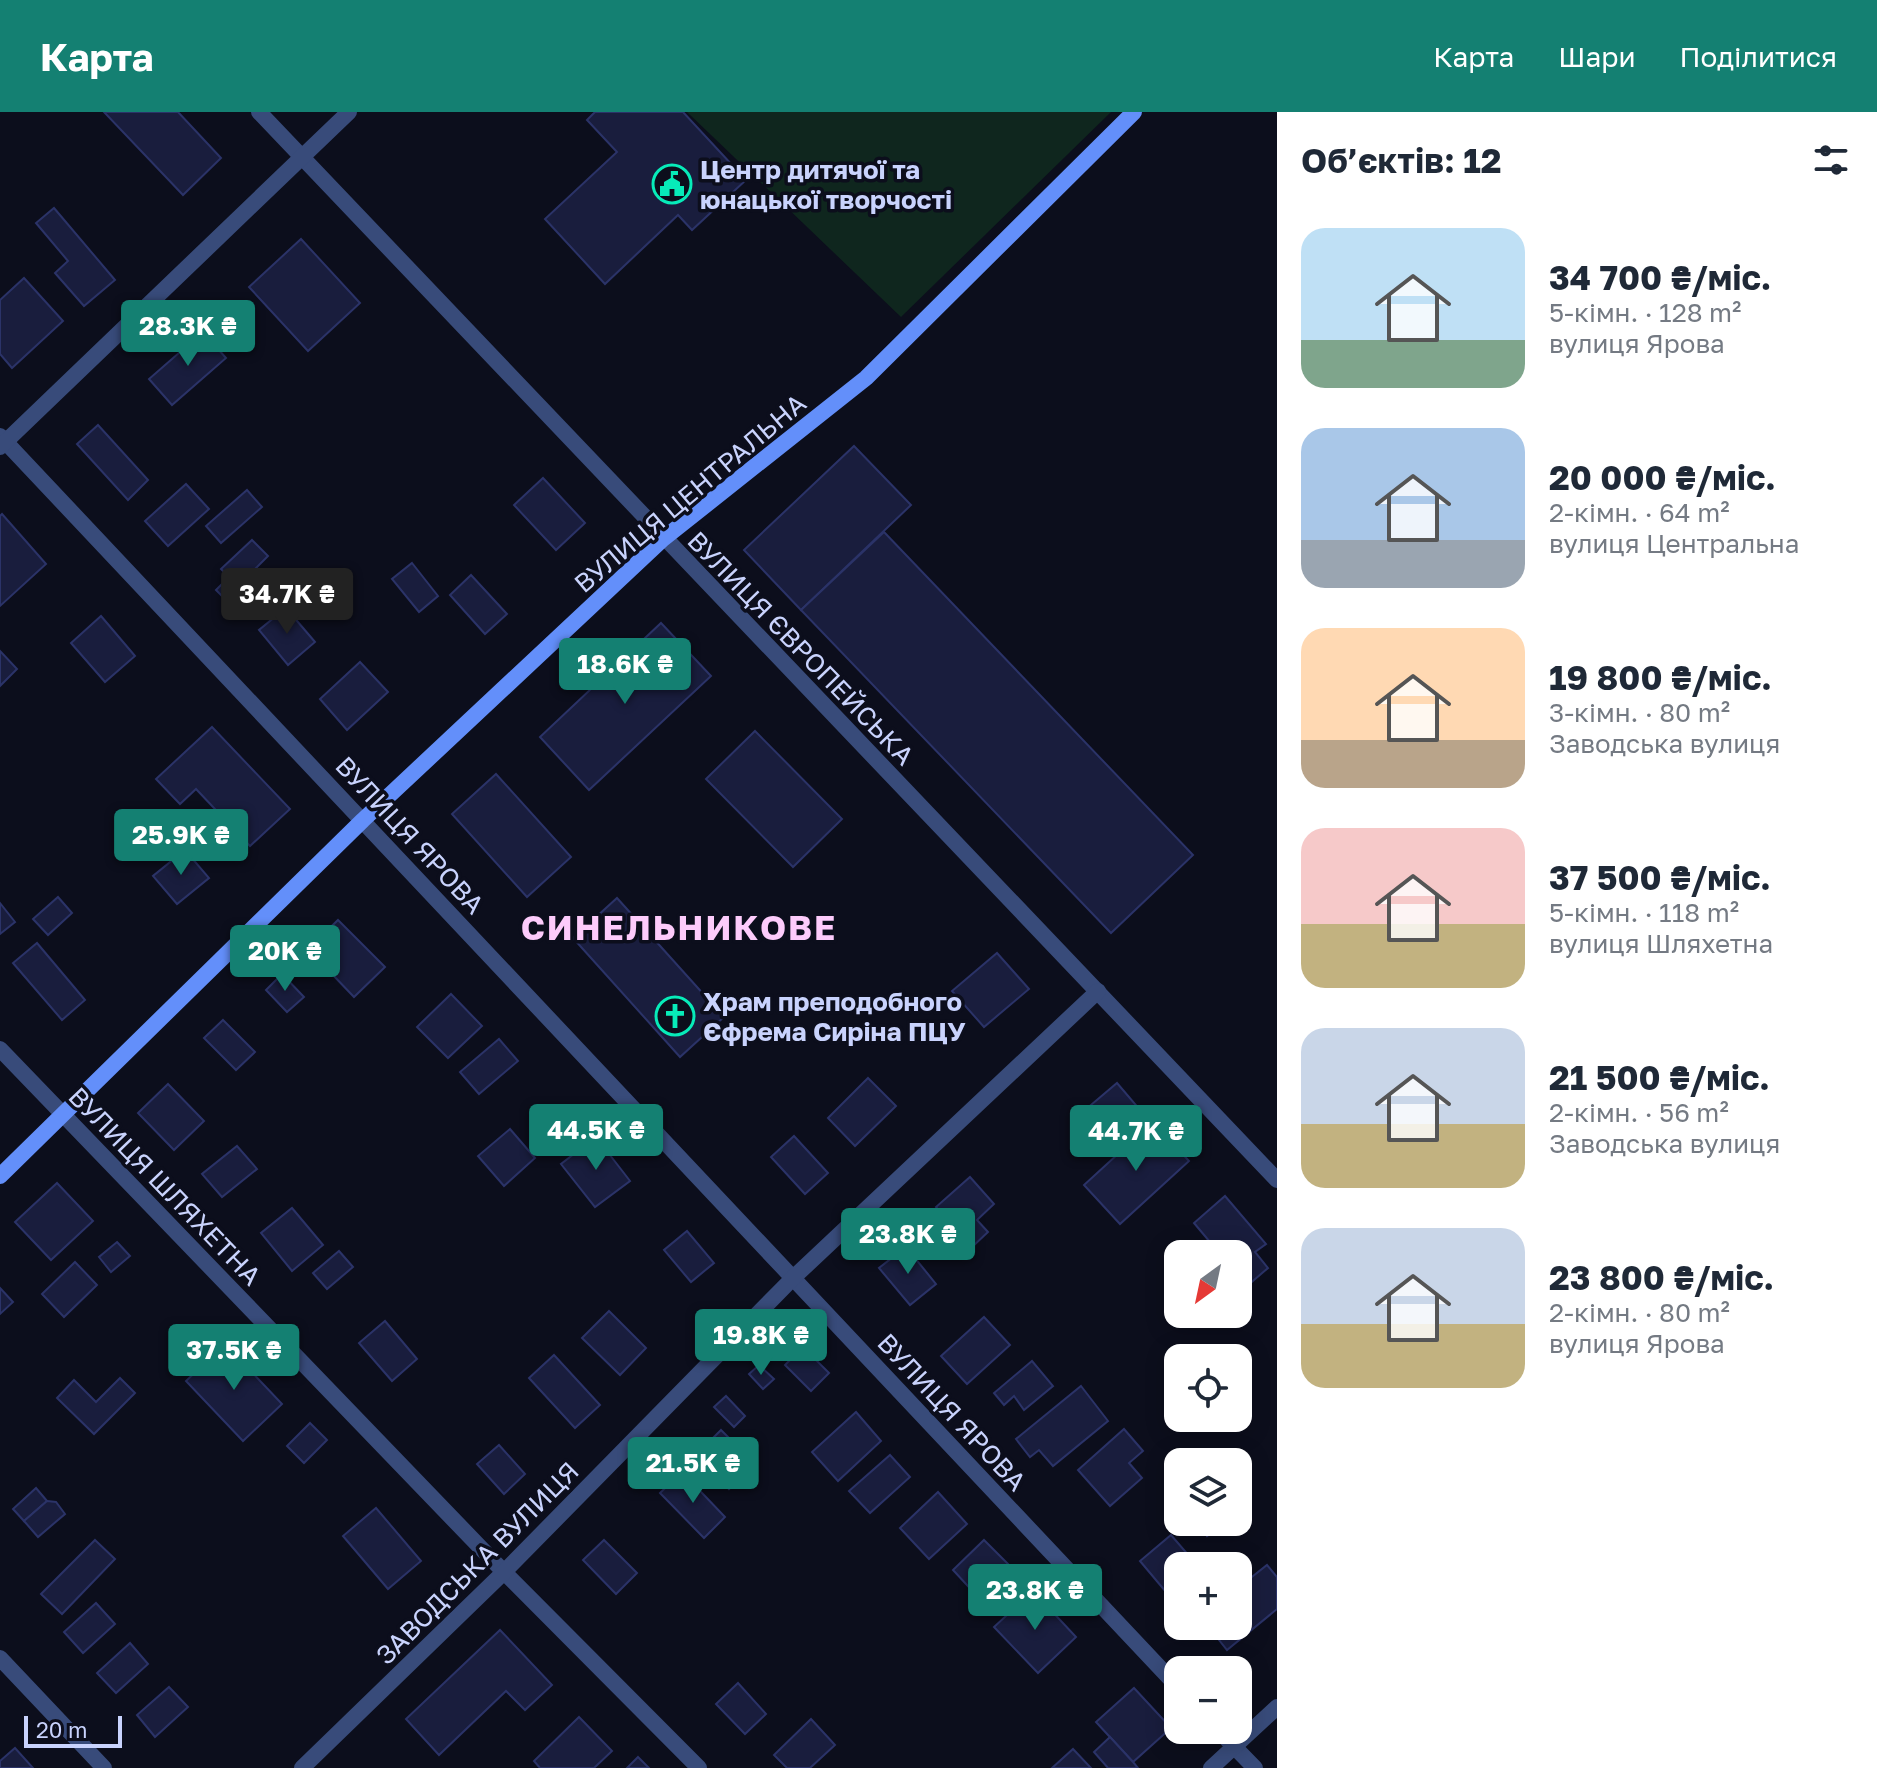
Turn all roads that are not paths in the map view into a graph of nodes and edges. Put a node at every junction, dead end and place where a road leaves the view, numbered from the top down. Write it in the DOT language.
graph roads {
  1 [pos="259,112"];
  2 [pos="349,112"];
  3 [pos="1134,112"];
  4 [pos="301,157"];
  5 [pos="2,441"];
  6 [pos="663,539"];
  7 [pos="363,820"];
  8 [pos="1098,991"];
  9 [pos="0,1049"];
  10 [pos="64,1115"];
  11 [pos="0,1176"];
  12 [pos="1277,1180"];
  13 [pos="793,1278"];
  14 [pos="504,1572"];
  15 [pos="0,1658"];
  16 [pos="1164,1672"];
  17 [pos="1277,1707"];
  18 [pos="1231,1744"];
  19 [pos="1234,1747"];
  20 [pos="104,1768"];
  21 [pos="302,1768"];
  22 [pos="699,1768"];
  23 [pos="1211,1768"];
  24 [pos="1255,1768"];
  1 -- 4 [label="street, ВУЛИЦЯ ЄВРОПЕЙСЬКА"];
  2 -- 4 [label="street"];
  3 -- 6 [label="main road, ВУЛИЦЯ ЦЕНТРАЛЬНА"];
  4 -- 5 [label="street"];
  4 -- 6 [label="street, ВУЛИЦЯ ЄВРОПЕЙСЬКА"];
  5 -- 7 [label="street, ВУЛИЦЯ ЯРОВА"];
  6 -- 7 [label="main road, ВУЛИЦЯ ЦЕНТРАЛЬНА"];
  6 -- 8 [label="street, ВУЛИЦЯ ЄВРОПЕЙСЬКА"];
  7 -- 10 [label="main road, ВУЛИЦЯ ЦЕНТРАЛЬНА"];
  7 -- 13 [label="street, ВУЛИЦЯ ЯРОВА"];
  8 -- 12 [label="street, ВУЛИЦЯ ЄВРОПЕЙСЬКА"];
  8 -- 13 [label="street, ЗАВОДСЬКА ВУЛИЦЯ"];
  9 -- 10 [label="street, ВУЛИЦЯ ШЛЯХЕТНА"];
  10 -- 11 [label="main road, ВУЛИЦЯ ЦЕНТРАЛЬНА"];
  10 -- 14 [label="street, ВУЛИЦЯ ШЛЯХЕТНА"];
  13 -- 14 [label="street, ЗАВОДСЬКА ВУЛИЦЯ"];
  13 -- 16 [label="street, ВУЛИЦЯ ЯРОВА"];
  14 -- 21 [label="street, ЗАВОДСЬКА ВУЛИЦЯ"];
  14 -- 22 [label="street, ВУЛИЦЯ ШЛЯХЕТНА"];
  15 -- 20 [label="street"];
  17 -- 19 [label="street"];
  18 -- 19 [label="street"];
  19 -- 23 [label="street"];
  19 -- 24 [label="street"];
}
